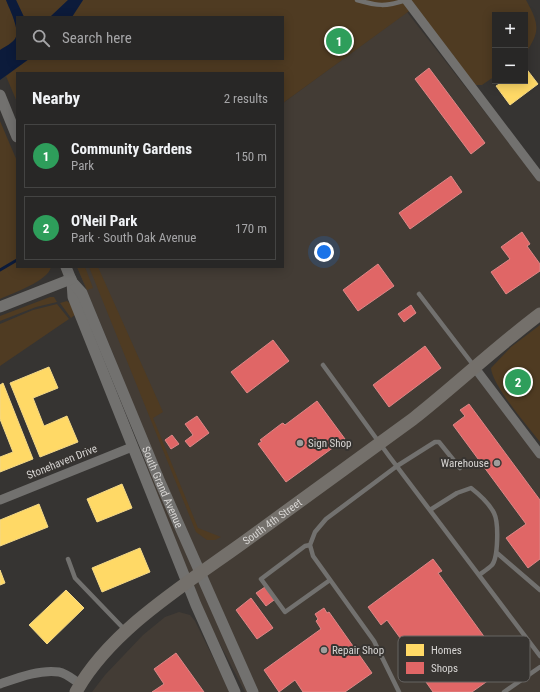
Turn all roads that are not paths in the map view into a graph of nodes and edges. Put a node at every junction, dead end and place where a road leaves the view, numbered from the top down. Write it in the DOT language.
graph roads {
  1 [pos="357,0"];
  2 [pos="406,0"];
  3 [pos="0,95"];
  4 [pos="16,135"];
  5 [pos="540,177"];
  6 [pos="66,268"];
  7 [pos="72,281"];
  8 [pos="419,294"];
  9 [pos="0,307"];
  10 [pos="540,314"];
  11 [pos="323,365"];
  12 [pos="476,368"];
  13 [pos="380,443"];
  14 [pos="132,447"];
  15 [pos="540,454"];
  16 [pos="397,466"];
  17 [pos="460,468"];
  18 [pos="0,500"];
  19 [pos="430,510"];
  20 [pos="310,545"];
  21 [pos="497,552"];
  22 [pos="68,559"];
  23 [pos="201,573"];
  24 [pos="479,575"];
  25 [pos="330,580"];
  26 [pos="188,583"];
  27 [pos="540,590"];
  28 [pos="127,631"];
  29 [pos="525,636"];
  30 [pos="530,643"];
  31 [pos="540,656"];
  32 [pos="540,667"];
  33 [pos="530,674"];
  34 [pos="518,682"];
  35 [pos="0,684"];
  36 [pos="78,688"];
  37 [pos="235,692"];
  38 [pos="253,692"];
  39 [pos="399,692"];
  40 [pos="504,692"];
  1 -- 2 [label="lane"];
  2 -- 5 [label="street"];
  3 -- 4 [label="street"];
  6 -- 7 [label="street, South Grand Avenue"];
  7 -- 9 [label="street"];
  7 -- 14 [label="street, South Grand Avenue"];
  7 -- 23 [label="street, South Grand Avenue"];
  8 -- 12 [label="lane"];
  10 -- 12 [label="main road, South 4th Street"];
  11 -- 13 [label="lane"];
  12 -- 13 [label="main road, South 4th Street"];
  12 -- 15 [label="street"];
  13 -- 16 [label="lane"];
  13 -- 23 [label="main road, South 4th Street"];
  14 -- 18 [label="street, Stonehaven Drive"];
  14 -- 26 [label="street, South Grand Avenue"];
  16 -- 17 [label="lane"];
  16 -- 19 [label="lane"];
  16 -- 20 [label="lane"];
  19 -- 21 [label="lane"];
  19 -- 24 [label="lane"];
  20 -- 25 [label="lane"];
  20 -- 25 [label="lane"];
  21 -- 24 [label="lane"];
  21 -- 27 [label="lane"];
  22 -- 28 [label="lane"];
  23 -- 26 [label="main road, South 4th Street"];
  23 -- 38 [label="street, South Grand Avenue"];
  24 -- 29 [label="lane"];
  25 -- 39 [label="lane"];
  26 -- 28 [label="main road, South 4th Street"];
  26 -- 37 [label="street, South Grand Avenue"];
  28 -- 36 [label="main road, South 4th Street"];
  30 -- 31 [label="lane"];
  32 -- 33 [label="lane"];
  34 -- 40 [label="lane"];
  35 -- 36 [label="street, South 4th Street"];
}
